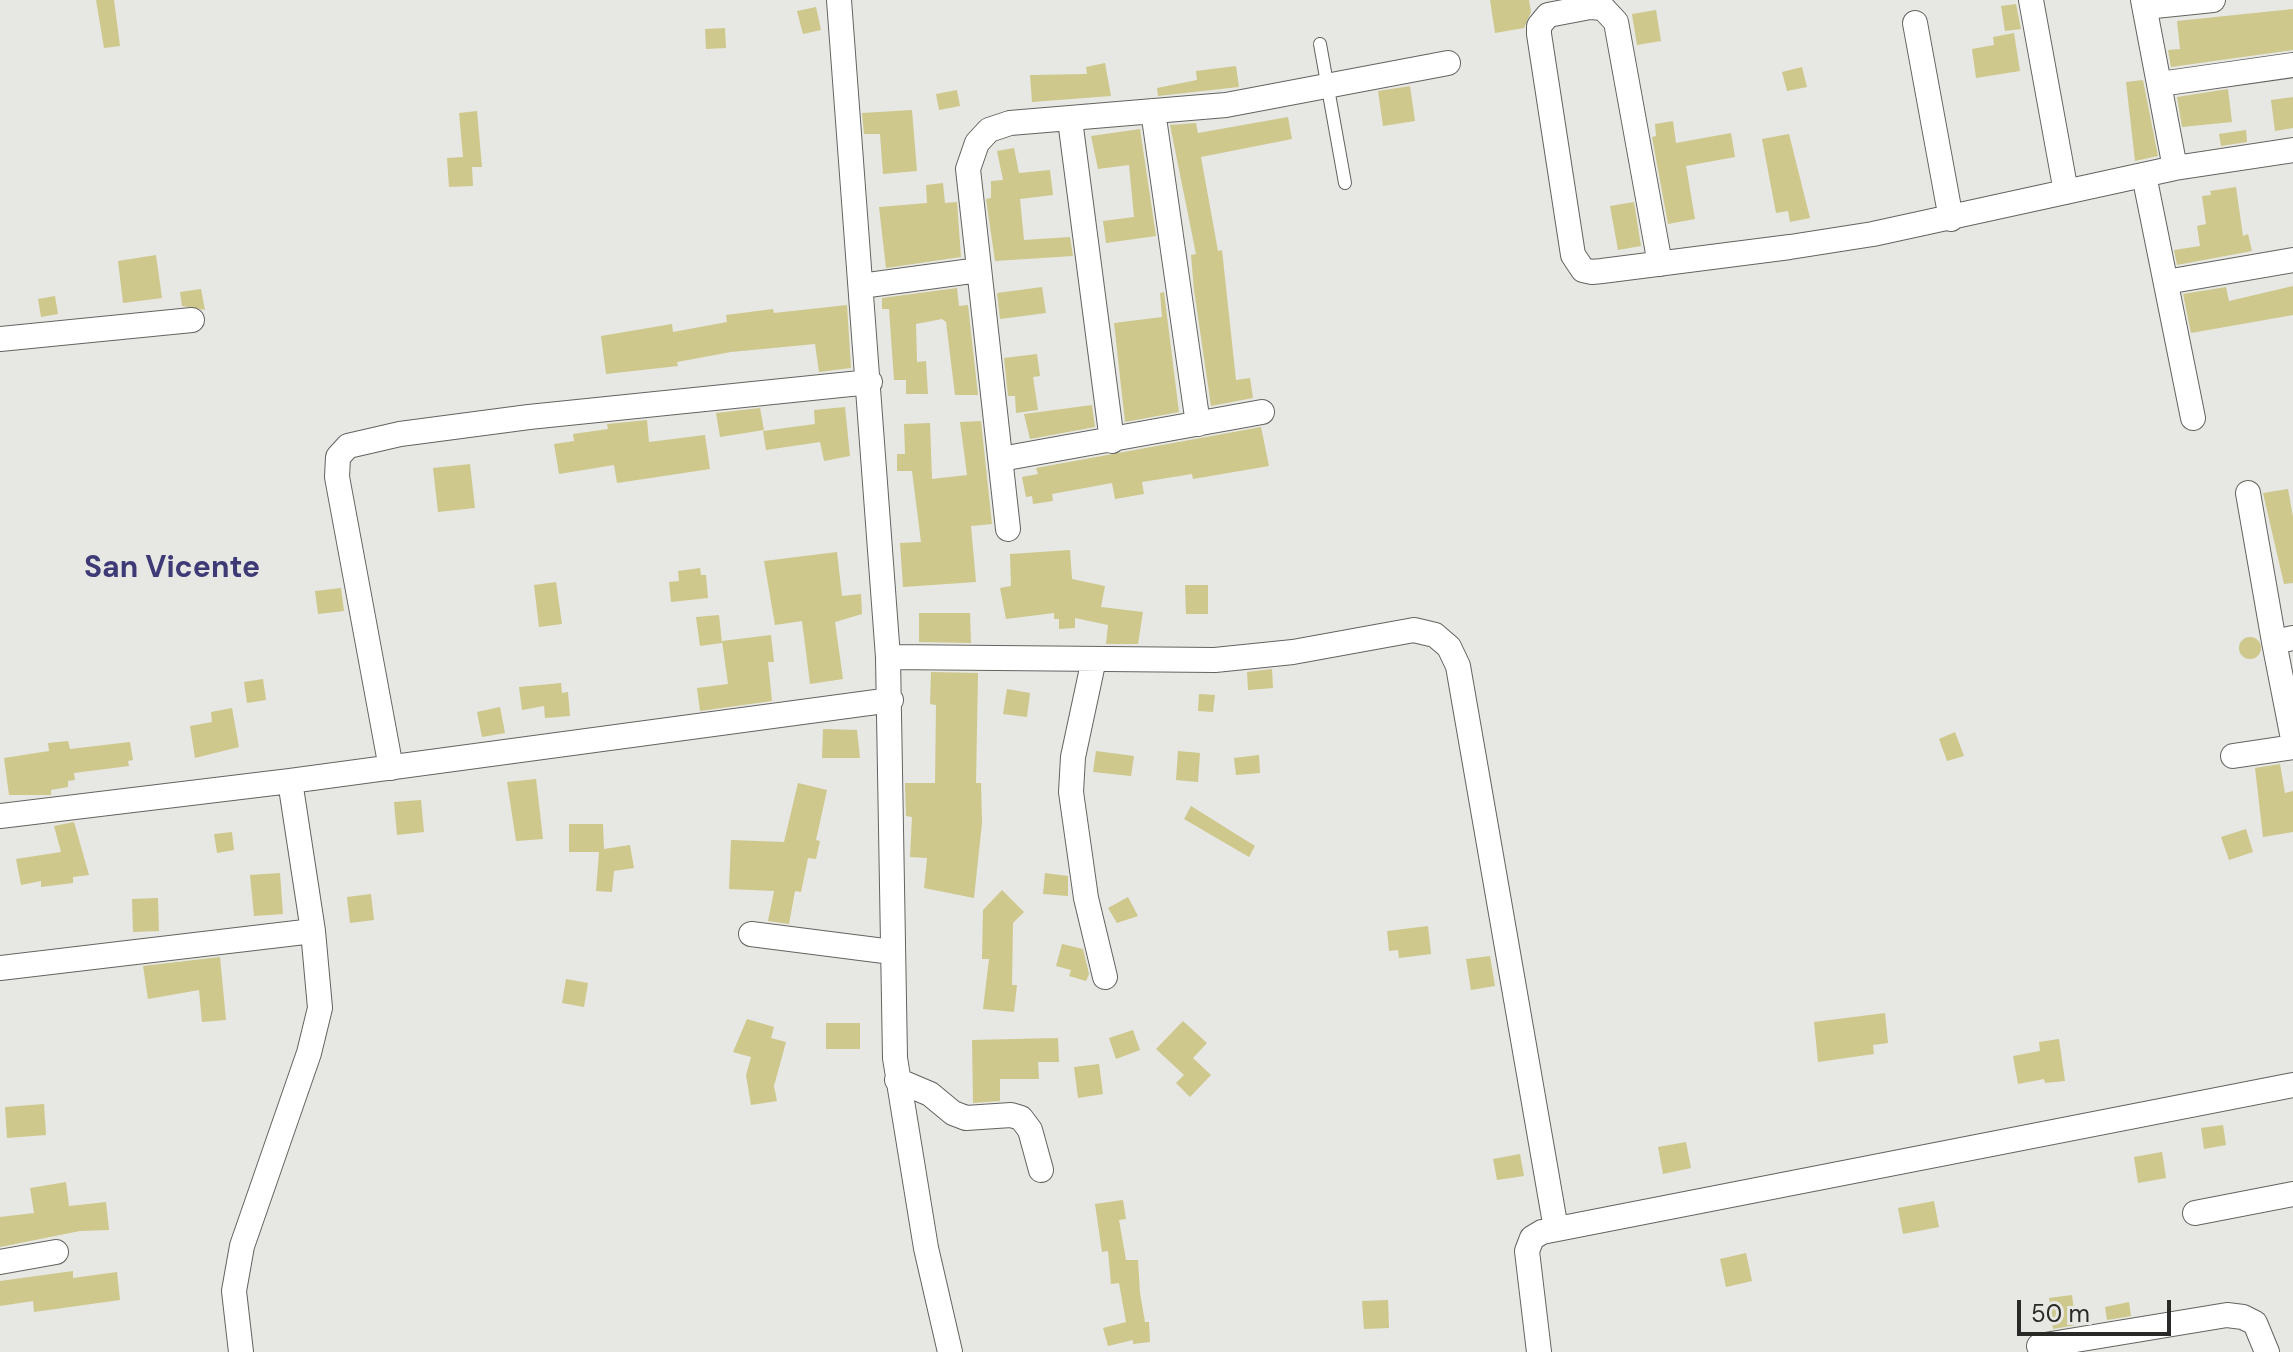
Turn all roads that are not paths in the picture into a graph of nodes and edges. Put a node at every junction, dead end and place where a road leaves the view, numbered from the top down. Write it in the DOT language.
graph roads {
  1 [pos="839,0"];
  2 [pos="2031,0"];
  3 [pos="2213,0"];
  4 [pos="2144,4"];
  5 [pos="1915,23"];
  6 [pos="1320,44"];
  7 [pos="1448,63"];
  8 [pos="2293,65"];
  9 [pos="2160,84"];
  10 [pos="1328,86"];
  11 [pos="1153,111"];
  12 [pos="1070,120"];
  13 [pos="2293,150"];
  14 [pos="2175,168"];
  15 [pos="2144,175"];
  16 [pos="1345,183"];
  17 [pos="2066,192"];
  18 [pos="1951,219"];
  19 [pos="2293,260"];
  20 [pos="1660,264"];
  21 [pos="979,270"];
  22 [pos="2166,282"];
  23 [pos="861,286"];
  24 [pos="192,320"];
  25 [pos="0,339"];
  26 [pos="870,382"];
  27 [pos="1262,412"];
  28 [pos="2193,418"];
  29 [pos="1198,424"];
  30 [pos="1112,441"];
  31 [pos="1001,459"];
  32 [pos="2248,493"];
  33 [pos="1008,529"];
  34 [pos="2283,640"];
  35 [pos="888,657"];
  36 [pos="1094,659"];
  37 [pos="891,700"];
  38 [pos="2293,739"];
  39 [pos="2293,747"];
  40 [pos="2233,756"];
  41 [pos="391,768"];
  42 [pos="290,781"];
  43 [pos="0,816"];
  44 [pos="313,931"];
  45 [pos="751,934"];
  46 [pos="892,952"];
  47 [pos="0,968"];
  48 [pos="1105,977"];
  49 [pos="897,1080"];
  50 [pos="2293,1085"];
  51 [pos="1041,1170"];
  52 [pos="2293,1194"];
  53 [pos="2195,1213"];
  54 [pos="1556,1229"];
  55 [pos="56,1252"];
  56 [pos="0,1262"];
  57 [pos="2039,1346"];
  58 [pos="241,1352"];
  59 [pos="950,1352"];
  60 [pos="1539,1352"];
  61 [pos="2267,1352"];
  1 -- 23 [label="street"];
  2 -- 17 [label="street"];
  3 -- 4 [label="street"];
  4 -- 9 [label="street"];
  5 -- 18 [label="street"];
  6 -- 10 [label="lane"];
  7 -- 10 [label="street"];
  8 -- 9 [label="street"];
  9 -- 14 [label="street"];
  10 -- 11 [label="street"];
  10 -- 16 [label="lane"];
  11 -- 12 [label="street"];
  11 -- 29 [label="street"];
  12 -- 21 [label="street"];
  12 -- 30 [label="street"];
  13 -- 14 [label="street"];
  14 -- 15 [label="street"];
  15 -- 17 [label="street"];
  15 -- 22 [label="street"];
  17 -- 18 [label="street"];
  18 -- 20 [label="street"];
  19 -- 22 [label="street"];
  20 -- 20 [label="street"];
  21 -- 23 [label="street"];
  21 -- 31 [label="street"];
  22 -- 28 [label="street"];
  23 -- 26 [label="street"];
  24 -- 25 [label="street"];
  26 -- 35 [label="street"];
  26 -- 41 [label="street"];
  27 -- 29 [label="street"];
  29 -- 30 [label="street"];
  30 -- 31 [label="street"];
  31 -- 33 [label="street"];
  32 -- 34 [label="street"];
  34 -- 38 [label="street"];
  35 -- 36 [label="street"];
  35 -- 37 [label="street"];
  36 -- 48 [label="street"];
  36 -- 54 [label="street"];
  37 -- 41 [label="street"];
  37 -- 46 [label="street"];
  39 -- 40 [label="street"];
  41 -- 42 [label="street"];
  42 -- 43 [label="street"];
  42 -- 44 [label="street"];
  44 -- 47 [label="street"];
  44 -- 58 [label="street"];
  45 -- 46 [label="street"];
  46 -- 49 [label="street"];
  49 -- 51 [label="street"];
  49 -- 59 [label="street"];
  50 -- 54 [label="street"];
  52 -- 53 [label="street"];
  54 -- 60 [label="street"];
  55 -- 56 [label="street"];
  57 -- 61 [label="street"];
}
